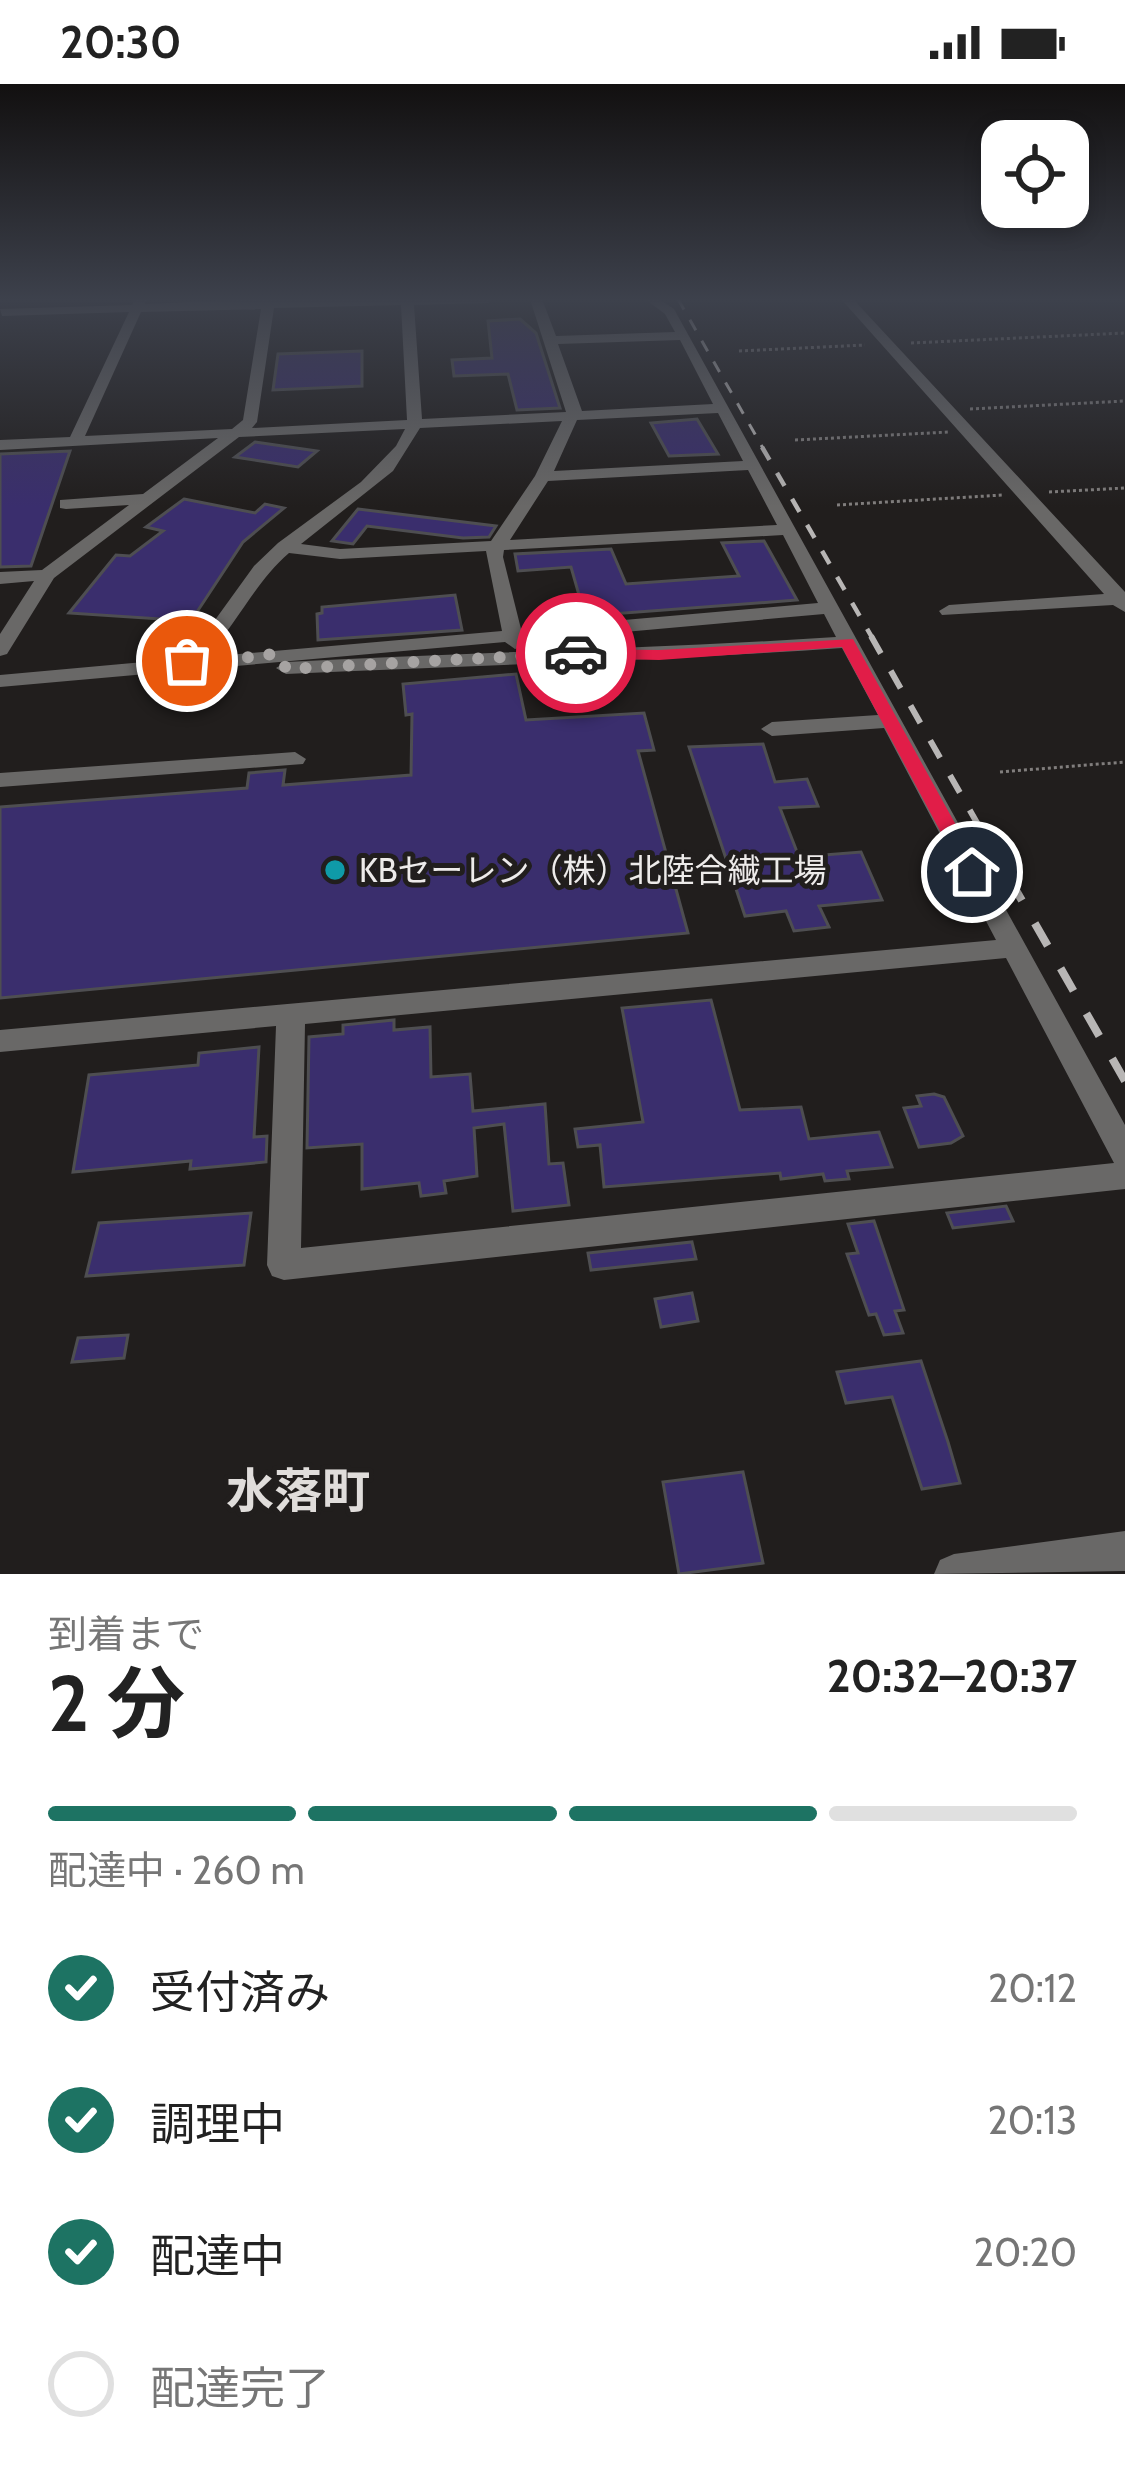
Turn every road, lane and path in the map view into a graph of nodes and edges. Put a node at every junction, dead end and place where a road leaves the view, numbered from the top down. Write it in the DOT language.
graph roads {
  1 [pos="109,369"];
  2 [pos="258,369"];
  3 [pos="411,369"];
  4 [pos="559,369"];
  5 [pos="702,369"];
  6 [pos="912,369"];
  7 [pos="1125,401"];
  8 [pos="723,408"];
  9 [pos="950,410"];
  10 [pos="574,415"];
  11 [pos="414,425"];
  12 [pos="244,430"];
  13 [pos="970,431"];
  14 [pos="76,440"];
  15 [pos="795,440"];
  16 [pos="0,445"];
  17 [pos="753,465"];
  18 [pos="543,476"];
  19 [pos="1125,488"];
  20 [pos="1026,494"];
  21 [pos="151,499"];
  22 [pos="67,504"];
  23 [pos="837,505"];
  24 [pos="787,530"];
  25 [pos="284,547"];
  26 [pos="496,547"];
  27 [pos="47,575"];
  28 [pos="0,578"];
  29 [pos="1123,601"];
  30 [pos="829,608"];
  31 [pos="949,611"];
  32 [pos="512,633"];
  33 [pos="847,642"];
  34 [pos="0,650"];
  35 [pos="274,654"];
  36 [pos="520,658"];
  37 [pos="175,666"];
  38 [pos="0,681"];
  39 [pos="889,721"];
  40 [pos="772,729"];
  41 [pos="295,759"];
  42 [pos="1125,762"];
  43 [pos="1000,772"];
  44 [pos="0,780"];
  45 [pos="1014,948"];
  46 [pos="291,1015"];
  47 [pos="0,1042"];
  48 [pos="1125,1154"];
  49 [pos="1125,1175"];
  50 [pos="1125,1551"];
  51 [pos="960,1574"];
  1 -- 14 [label="street"];
  2 -- 12 [label="street"];
  3 -- 11 [label="street"];
  4 -- 10 [label="street"];
  5 -- 8 [label="street"];
  6 -- 9 [label="street"];
  7 -- 9 [label="path"];
  8 -- 10 [label="street"];
  8 -- 17 [label="street"];
  9 -- 13 [label="street"];
  10 -- 11 [label="street"];
  10 -- 18 [label="street"];
  11 -- 12 [label="street"];
  11 -- 25 [label="street"];
  12 -- 14 [label="street"];
  12 -- 21 [label="street"];
  13 -- 15 [label="path"];
  13 -- 20 [label="street"];
  14 -- 16 [label="street"];
  17 -- 18 [label="street"];
  17 -- 24 [label="street"];
  18 -- 26 [label="street"];
  19 -- 20 [label="path"];
  20 -- 23 [label="path"];
  20 -- 29 [label="street"];
  21 -- 22 [label="street"];
  21 -- 27 [label="street"];
  24 -- 26 [label="street"];
  24 -- 30 [label="street"];
  25 -- 26 [label="street"];
  25 -- 37 [label="street"];
  26 -- 32 [label="street"];
  27 -- 28 [label="street"];
  27 -- 34 [label="street"];
  29 -- 31 [label="street"];
  30 -- 32 [label="street"];
  30 -- 33 [label="street"];
  32 -- 35 [label="street"];
  32 -- 36 [label="street"];
  33 -- 36 [label="street"];
  33 -- 39 [label="street"];
  35 -- 36 [label="street"];
  35 -- 37 [label="street"];
  37 -- 38 [label="street"];
  39 -- 40 [label="street"];
  39 -- 45 [label="street"];
  41 -- 44 [label="street"];
  42 -- 43 [label="path"];
  45 -- 46 [label="street"];
  45 -- 48 [label="street"];
  46 -- 47 [label="street"];
  46 -- 49 [label="street"];
  50 -- 51 [label="street"];
}
